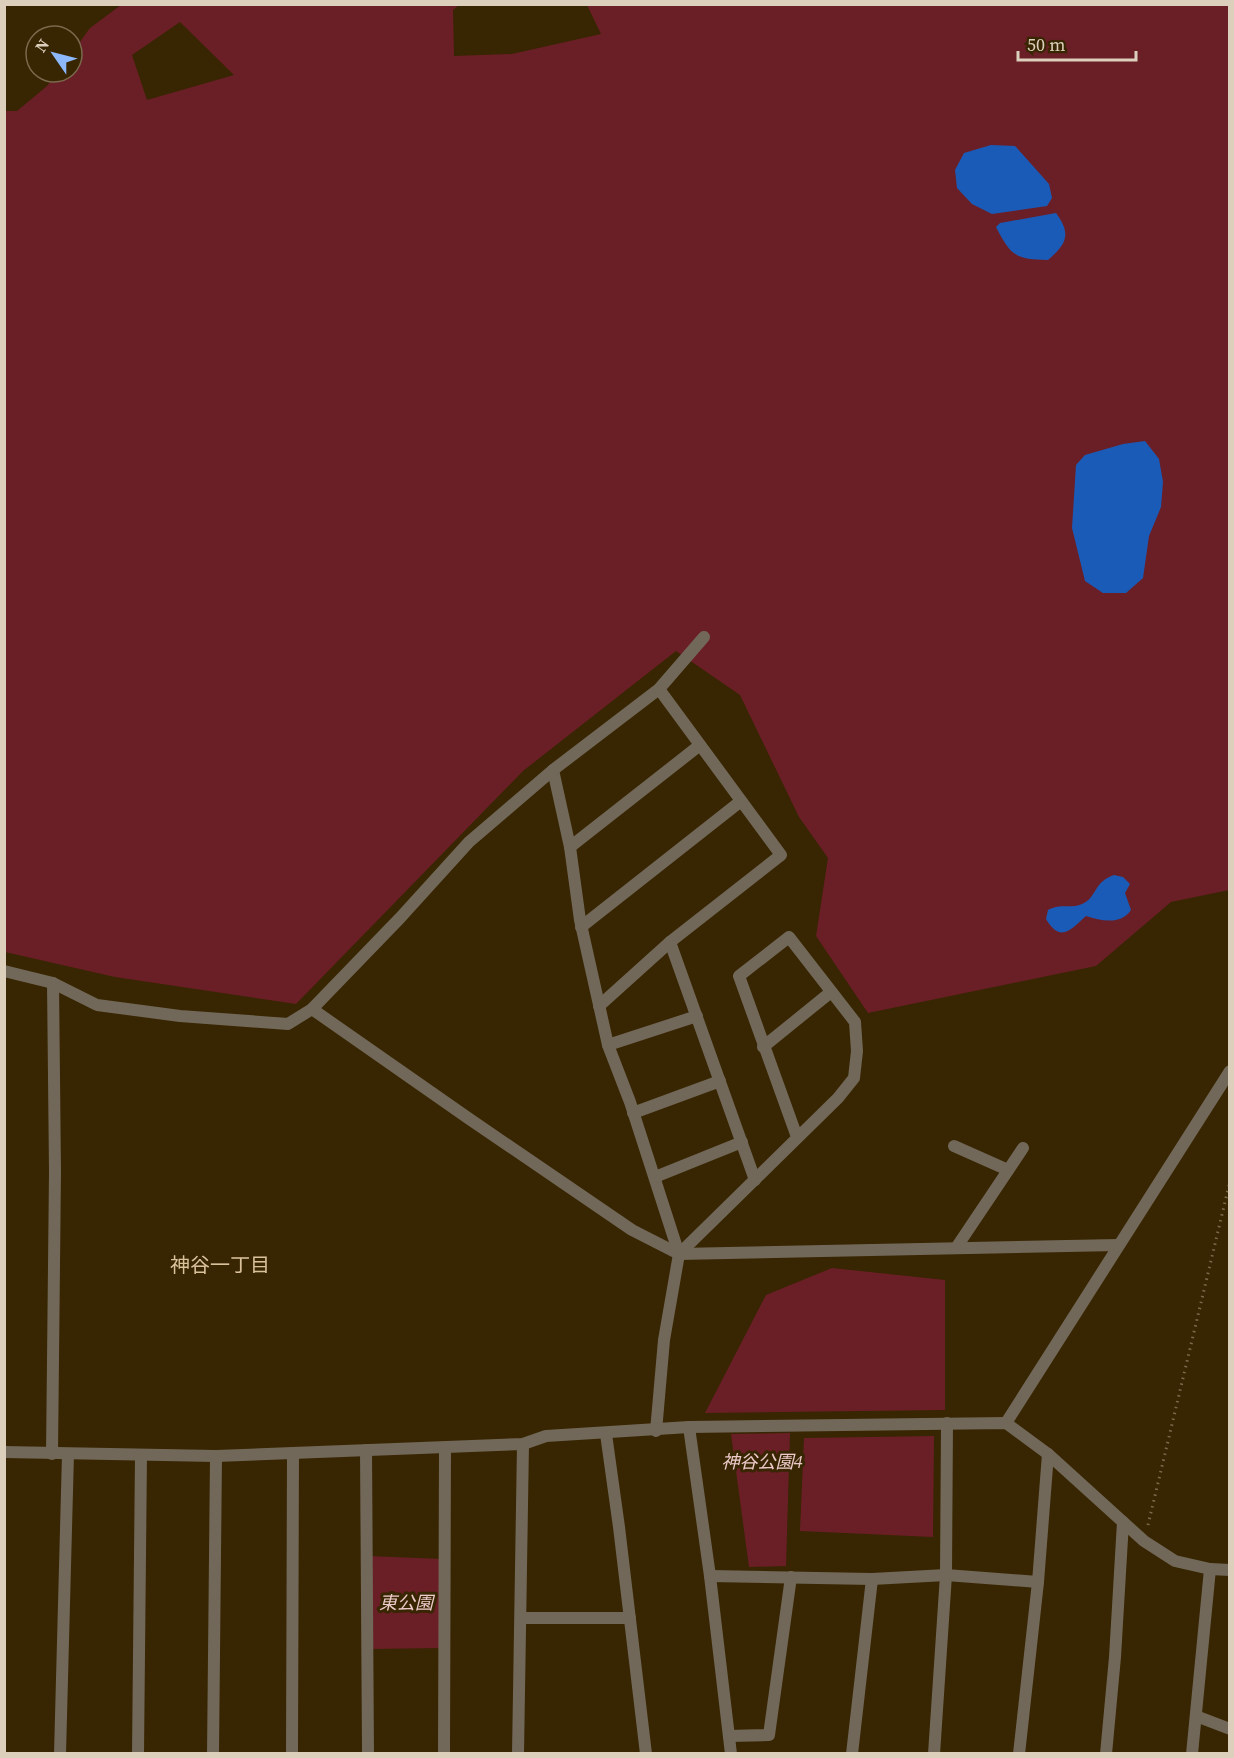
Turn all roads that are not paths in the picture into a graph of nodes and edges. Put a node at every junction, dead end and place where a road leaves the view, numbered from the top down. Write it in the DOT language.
graph roads {
  1 [pos="704,637"];
  2 [pos="660,689"];
  3 [pos="700,745"];
  4 [pos="553,770"];
  5 [pos="741,801"];
  6 [pos="570,846"];
  7 [pos="581,927"];
  8 [pos="670,942"];
  9 [pos="4,971"];
  10 [pos="53,983"];
  11 [pos="831,992"];
  12 [pos="599,1006"];
  13 [pos="312,1009"];
  14 [pos="697,1017"];
  15 [pos="608,1045"];
  16 [pos="763,1047"];
  17 [pos="1230,1071"];
  18 [pos="720,1081"];
  19 [pos="633,1113"];
  20 [pos="797,1137"];
  21 [pos="742,1142"];
  22 [pos="954,1146"];
  23 [pos="1023,1148"];
  24 [pos="1008,1170"];
  25 [pos="655,1177"];
  26 [pos="755,1180"];
  27 [pos="1118,1245"];
  28 [pos="956,1248"];
  29 [pos="679,1254"];
  30 [pos="946,1423"];
  31 [pos="1006,1423"];
  32 [pos="689,1427"];
  33 [pos="656,1431"];
  34 [pos="606,1434"];
  35 [pos="523,1444"];
  36 [pos="445,1448"];
  37 [pos="366,1450"];
  38 [pos="4,1452"];
  39 [pos="293,1453"];
  40 [pos="52,1454"];
  41 [pos="68,1454"];
  42 [pos="1048,1454"];
  43 [pos="141,1455"];
  44 [pos="216,1456"];
  45 [pos="1123,1522"];
  46 [pos="1210,1569"];
  47 [pos="1230,1570"];
  48 [pos="946,1575"];
  49 [pos="710,1576"];
  50 [pos="791,1577"];
  51 [pos="872,1579"];
  52 [pos="1038,1582"];
  53 [pos="521,1618"];
  54 [pos="630,1618"];
  55 [pos="1196,1716"];
  56 [pos="1230,1729"];
  57 [pos="729,1736"];
  58 [pos="60,1754"];
  59 [pos="138,1754"];
  60 [pos="213,1754"];
  61 [pos="292,1754"];
  62 [pos="369,1754"];
  63 [pos="444,1754"];
  64 [pos="518,1754"];
  65 [pos="646,1754"];
  66 [pos="731,1754"];
  67 [pos="852,1754"];
  68 [pos="934,1754"];
  69 [pos="1019,1754"];
  70 [pos="1106,1754"];
  71 [pos="1192,1754"];
  1 -- 2 [label="street"];
  2 -- 3 [label="street"];
  2 -- 4 [label="street"];
  3 -- 5 [label="street"];
  3 -- 6 [label="street"];
  4 -- 6 [label="street"];
  4 -- 13 [label="street"];
  5 -- 7 [label="street"];
  5 -- 8 [label="street"];
  6 -- 7 [label="street"];
  7 -- 12 [label="street"];
  8 -- 12 [label="street"];
  8 -- 14 [label="street"];
  9 -- 10 [label="street"];
  10 -- 13 [label="street"];
  10 -- 40 [label="street"];
  11 -- 16 [label="street"];
  11 -- 16 [label="street"];
  11 -- 20 [label="street"];
  12 -- 15 [label="street"];
  13 -- 29 [label="street"];
  14 -- 15 [label="street"];
  14 -- 18 [label="street"];
  15 -- 19 [label="street"];
  16 -- 20 [label="street"];
  17 -- 27 [label="street"];
  18 -- 19 [label="street"];
  18 -- 21 [label="street"];
  19 -- 25 [label="street"];
  20 -- 26 [label="street"];
  21 -- 25 [label="street"];
  21 -- 26 [label="street"];
  22 -- 24 [label="street"];
  23 -- 24 [label="street"];
  24 -- 28 [label="street"];
  25 -- 29 [label="street"];
  26 -- 29 [label="street"];
  27 -- 28 [label="street"];
  27 -- 31 [label="street"];
  28 -- 29 [label="street"];
  29 -- 33 [label="street"];
  30 -- 31 [label="street"];
  30 -- 32 [label="street"];
  30 -- 48 [label="street"];
  31 -- 42 [label="street"];
  32 -- 33 [label="street"];
  32 -- 49 [label="street"];
  33 -- 34 [label="street"];
  34 -- 35 [label="street"];
  34 -- 54 [label="street"];
  35 -- 36 [label="street"];
  35 -- 53 [label="street"];
  36 -- 37 [label="street"];
  36 -- 63 [label="street"];
  37 -- 39 [label="street"];
  37 -- 62 [label="street"];
  38 -- 40 [label="street"];
  39 -- 44 [label="street"];
  39 -- 61 [label="street"];
  40 -- 41 [label="street"];
  41 -- 43 [label="street"];
  41 -- 58 [label="street"];
  42 -- 45 [label="street"];
  42 -- 52 [label="street"];
  43 -- 44 [label="street"];
  43 -- 59 [label="street"];
  44 -- 60 [label="street"];
  45 -- 46 [label="street"];
  45 -- 70 [label="street"];
  46 -- 47 [label="street"];
  46 -- 55 [label="street"];
  48 -- 51 [label="street"];
  48 -- 52 [label="street"];
  48 -- 68 [label="street"];
  49 -- 50 [label="street"];
  49 -- 57 [label="street"];
  50 -- 51 [label="street"];
  50 -- 57 [label="street"];
  51 -- 67 [label="street"];
  52 -- 69 [label="street"];
  53 -- 54 [label="street"];
  53 -- 64 [label="street"];
  54 -- 65 [label="street"];
  55 -- 56 [label="street"];
  55 -- 71 [label="street"];
  57 -- 66 [label="street"];
}
